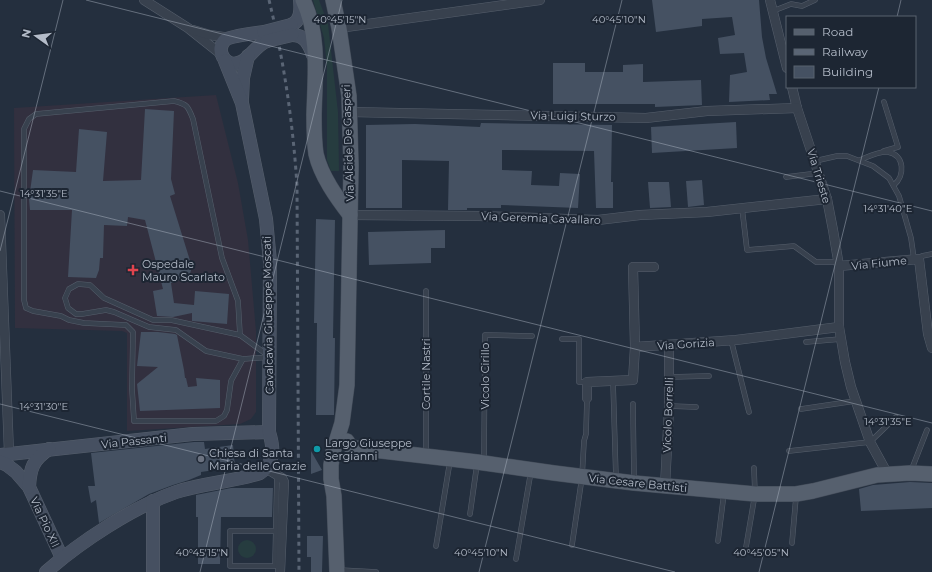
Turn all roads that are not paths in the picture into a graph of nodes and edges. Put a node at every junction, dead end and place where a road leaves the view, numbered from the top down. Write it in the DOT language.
graph roads {
  1 [pos="144,0"];
  2 [pos="300,0"];
  3 [pos="303,0"];
  4 [pos="333,0"];
  5 [pos="540,0"];
  6 [pos="770,0"];
  7 [pos="815,0"];
  8 [pos="792,2"];
  9 [pos="773,11"];
  10 [pos="188,28"];
  11 [pos="339,28"];
  12 [pos="291,30"];
  13 [pos="266,37"];
  14 [pos="230,38"];
  15 [pos="248,56"];
  16 [pos="223,58"];
  17 [pos="316,61"];
  18 [pos="786,61"];
  19 [pos="792,88"];
  20 [pos="884,102"];
  21 [pos="242,103"];
  22 [pos="797,108"];
  23 [pos="350,112"];
  24 [pos="882,152"];
  25 [pos="860,160"];
  26 [pos="815,161"];
  27 [pos="351,166"];
  28 [pos="321,170"];
  29 [pos="819,173"];
  30 [pos="786,177"];
  31 [pos="894,185"];
  32 [pos="827,199"];
  33 [pos="742,208"];
  34 [pos="0,215"];
  35 [pos="350,215"];
  36 [pos="932,254"];
  37 [pos="917,259"];
  38 [pos="839,264"];
  39 [pos="654,267"];
  40 [pos="426,291"];
  41 [pos="839,327"];
  42 [pos="240,335"];
  43 [pos="532,336"];
  44 [pos="562,339"];
  45 [pos="841,339"];
  46 [pos="731,340"];
  47 [pos="806,342"];
  48 [pos="669,345"];
  49 [pos="931,345"];
  50 [pos="635,347"];
  51 [pos="270,358"];
  52 [pos="243,359"];
  53 [pos="709,376"];
  54 [pos="669,377"];
  55 [pos="614,381"];
  56 [pos="587,382"];
  57 [pos="587,398"];
  58 [pos="855,401"];
  59 [pos="633,404"];
  60 [pos="668,406"];
  61 [pos="696,407"];
  62 [pos="801,409"];
  63 [pos="749,412"];
  64 [pos="896,417"];
  65 [pos="927,430"];
  66 [pos="269,432"];
  67 [pos="870,442"];
  68 [pos="341,443"];
  69 [pos="49,449"];
  70 [pos="789,451"];
  71 [pos="426,456"];
  72 [pos="3,457"];
  73 [pos="450,459"];
  74 [pos="481,462"];
  75 [pos="754,468"];
  76 [pos="531,470"];
  77 [pos="272,472"];
  78 [pos="887,473"];
  79 [pos="910,473"];
  80 [pos="932,474"];
  81 [pos="582,477"];
  82 [pos="616,480"];
  83 [pos="634,483"];
  84 [pos="665,486"];
  85 [pos="29,487"];
  86 [pos="725,491"];
  87 [pos="755,494"];
  88 [pos="796,494"];
  89 [pos="153,501"];
  90 [pos="470,514"];
  91 [pos="275,531"];
  92 [pos="718,541"];
  93 [pos="792,543"];
  94 [pos="572,545"];
  95 [pos="436,546"];
  96 [pos="745,553"];
  97 [pos="62,558"];
  98 [pos="516,559"];
  99 [pos="337,571"];
  100 [pos="46,572"];
  101 [pos="153,572"];
  102 [pos="280,572"];
  103 [pos="376,572"];
  1 -- 10 [label="street, Cavalcavia Giuseppe Moscati"];
  2 -- 12 [label="street"];
  3 -- 17 [label="main road, Via Alcide De Gasperi"];
  4 -- 11 [label="main road, Via Alcide De Gasperi"];
  5 -- 11 [label="street"];
  6 -- 9 [label="street"];
  7 -- 8 [label="lane"];
  8 -- 9 [label="lane"];
  9 -- 18 [label="street"];
  10 -- 14 [label="street, Cavalcavia Giuseppe Moscati"];
  10 -- 16 [label="street, Cavalcavia Giuseppe Moscati"];
  11 -- 23 [label="main road, Via Alcide De Gasperi"];
  12 -- 13 [label="street, Cavalcavia Giuseppe Moscati, bridge"];
  12 -- 17 [label="street"];
  13 -- 14 [label="street, Cavalcavia Giuseppe Moscati"];
  13 -- 15 [label="street, Cavalcavia Giuseppe Moscati"];
  14 -- 16 [label="street"];
  15 -- 16 [label="street, Cavalcavia Giuseppe Moscati"];
  15 -- 21 [label="street, Cavalcavia Giuseppe Moscati"];
  16 -- 21 [label="street, Cavalcavia Giuseppe Moscati"];
  17 -- 28 [label="main road, Via Alcide De Gasperi"];
  19 -- 22 [label="street, Via Trieste"];
  20 -- 24 [label="lane"];
  21 -- 51 [label="street, Cavalcavia Giuseppe Moscati"];
  22 -- 23 [label="street, Via Luigi Sturzo"];
  22 -- 26 [label="street, Via Trieste"];
  23 -- 27 [label="main road, Via Alcide De Gasperi"];
  24 -- 25 [label="lane"];
  24 -- 31 [label="lane"];
  25 -- 26 [label="lane"];
  25 -- 31 [label="lane"];
  26 -- 29 [label="street, Via Trieste"];
  27 -- 28 [label="main road"];
  27 -- 35 [label="main road, Via Alcide De Gasperi"];
  28 -- 35 [label="main road, Via Alcide De Gasperi"];
  29 -- 30 [label="lane"];
  29 -- 32 [label="street, Via Trieste"];
  31 -- 37 [label="lane"];
  32 -- 33 [label="street, Via Geremia Cavallaro"];
  32 -- 38 [label="street, Via Trieste"];
  33 -- 35 [label="street, Via Geremia Cavallaro"];
  33 -- 38 [label="lane"];
  34 -- 72 [label="street"];
  35 -- 68 [label="main road, Via Alcide De Gasperi"];
  36 -- 37 [label="lane"];
  37 -- 38 [label="street, Via Fiume"];
  37 -- 49 [label="street"];
  38 -- 41 [label="street, Via Trieste"];
  39 -- 50 [label="street"];
  40 -- 71 [label="lane, Cortile Nastri"];
  41 -- 45 [label="street, Via Trieste"];
  41 -- 46 [label="street, Via Gorizia"];
  42 -- 51 [label="lane"];
  42 -- 52 [label="lane"];
  42 -- 52 [label="lane"];
  43 -- 74 [label="lane, Vicolo Cirillo"];
  44 -- 56 [label="lane"];
  45 -- 47 [label="lane"];
  45 -- 58 [label="street, Via Trieste"];
  46 -- 48 [label="street, Via Gorizia"];
  46 -- 63 [label="lane"];
  48 -- 50 [label="street, Via Gorizia"];
  48 -- 54 [label="street, Vicolo Borrelli"];
  50 -- 55 [label="street"];
  51 -- 52 [label="lane"];
  51 -- 66 [label="street, Cavalcavia Giuseppe Moscati"];
  53 -- 54 [label="lane"];
  54 -- 60 [label="street, Vicolo Borrelli"];
  55 -- 56 [label="street"];
  55 -- 82 [label="lane"];
  56 -- 57 [label="street"];
  57 -- 81 [label="lane"];
  58 -- 62 [label="lane"];
  58 -- 67 [label="street, Via Trieste"];
  59 -- 83 [label="lane"];
  60 -- 61 [label="lane"];
  60 -- 84 [label="street, Vicolo Borrelli"];
  64 -- 67 [label="lane"];
  65 -- 79 [label="lane"];
  66 -- 69 [label="street, Via Passanti"];
  66 -- 77 [label="street, Cavalcavia Giuseppe Moscati"];
  67 -- 70 [label="lane"];
  67 -- 78 [label="street, Via Trieste"];
  68 -- 71 [label="main road, Via Cesare Battisti"];
  68 -- 99 [label="main road, Via Alcide De Gasperi"];
  69 -- 72 [label="street, Via Passanti"];
  69 -- 85 [label="street, Via Pio XII"];
  71 -- 73 [label="main road, Via Cesare Battisti"];
  72 -- 85 [label="street, Via Pio XII"];
  73 -- 74 [label="main road, Via Cesare Battisti"];
  73 -- 95 [label="lane"];
  74 -- 76 [label="main road, Via Cesare Battisti"];
  74 -- 90 [label="lane"];
  75 -- 87 [label="lane"];
  76 -- 81 [label="main road, Via Cesare Battisti"];
  76 -- 98 [label="lane"];
  77 -- 89 [label="street"];
  77 -- 91 [label="lane"];
  77 -- 102 [label="street"];
  78 -- 79 [label="main road, Via Cesare Battisti"];
  78 -- 88 [label="main road, Via Cesare Battisti"];
  79 -- 80 [label="main road, Via Cesare Battisti"];
  81 -- 82 [label="main road, Via Cesare Battisti"];
  81 -- 94 [label="lane"];
  82 -- 83 [label="main road, Via Cesare Battisti"];
  83 -- 84 [label="main road, Via Cesare Battisti"];
  84 -- 86 [label="main road, Via Cesare Battisti"];
  85 -- 97 [label="street, Via Pio XII"];
  86 -- 87 [label="main road, Via Cesare Battisti"];
  86 -- 92 [label="lane"];
  87 -- 88 [label="main road, Via Cesare Battisti"];
  87 -- 96 [label="lane"];
  88 -- 93 [label="lane"];
  89 -- 97 [label="street"];
  89 -- 101 [label="street"];
  91 -- 91 [label="lane"];
  97 -- 100 [label="street"];
  99 -- 103 [label="lane"];
}
